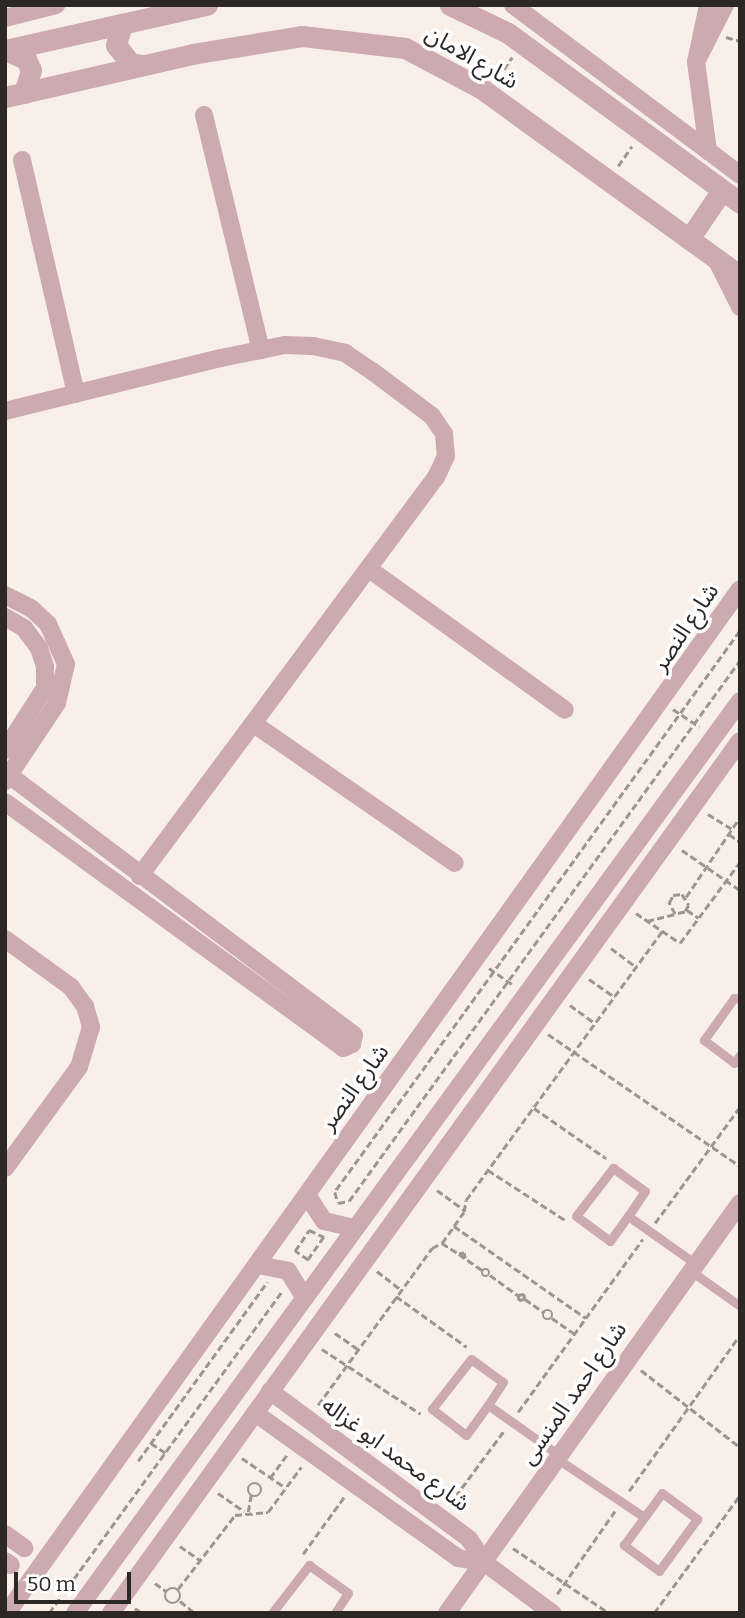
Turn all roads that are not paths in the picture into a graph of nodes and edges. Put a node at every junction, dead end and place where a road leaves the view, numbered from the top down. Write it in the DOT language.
graph roads {
  1 [pos="56,5"];
  2 [pos="207,5"];
  3 [pos="450,5"];
  4 [pos="513,5"];
  5 [pos="708,5"];
  6 [pos="725,5"];
  7 [pos="5,18"];
  8 [pos="122,24"];
  9 [pos="5,50"];
  10 [pos="696,62"];
  11 [pos="141,65"];
  12 [pos="15,95"];
  13 [pos="204,115"];
  14 [pos="708,151"];
  15 [pos="22,160"];
  16 [pos="738,170"];
  17 [pos="722,190"];
  18 [pos="740,203"];
  19 [pos="689,239"];
  20 [pos="716,259"];
  21 [pos="740,276"];
  22 [pos="740,307"];
  23 [pos="261,350"];
  24 [pos="76,394"];
  25 [pos="5,411"];
  26 [pos="369,569"];
  27 [pos="739,594"];
  28 [pos="5,595"];
  29 [pos="5,617"];
  30 [pos="740,701"];
  31 [pos="565,710"];
  32 [pos="254,723"];
  33 [pos="740,741"];
  34 [pos="5,750"];
  35 [pos="7,778"];
  36 [pos="5,802"];
  37 [pos="76,827"];
  38 [pos="63,844"];
  39 [pos="455,863"];
  40 [pos="140,876"];
  41 [pos="5,939"];
  42 [pos="740,999"];
  43 [pos="495,1038"];
  44 [pos="515,1050"];
  45 [pos="740,1055"];
  46 [pos="5,1168"];
  47 [pos="307,1195"];
  48 [pos="740,1203"];
  49 [pos="628,1216"];
  50 [pos="354,1228"];
  51 [pos="258,1265"];
  52 [pos="694,1267"];
  53 [pos="305,1297"];
  54 [pos="740,1306"];
  55 [pos="270,1391"];
  56 [pos="488,1405"];
  57 [pos="255,1413"];
  58 [pos="558,1456"];
  59 [pos="160,1495"];
  60 [pos="183,1512"];
  61 [pos="644,1517"];
  62 [pos="5,1534"];
  63 [pos="24,1548"];
  64 [pos="485,1563"];
  65 [pos="550,1611"];
  66 [pos="7,1613"];
  67 [pos="75,1613"];
  68 [pos="111,1613"];
  69 [pos="272,1613"];
  70 [pos="335,1613"];
  71 [pos="447,1613"];
  1 -- 7 [label="street"];
  2 -- 8 [label="street"];
  3 -- 17 [label="street, شارع الامان"];
  4 -- 14 [label="street"];
  5 -- 10 [label="street"];
  6 -- 10 [label="street"];
  8 -- 9 [label="street"];
  8 -- 11 [label="street"];
  9 -- 12 [label="street"];
  10 -- 14 [label="street"];
  11 -- 12 [label="street, شارع الامان"];
  11 -- 19 [label="street, شارع الامان"];
  13 -- 23 [label="street"];
  14 -- 16 [label="street"];
  15 -- 24 [label="street"];
  16 -- 17 [label="street"];
  17 -- 18 [label="street, شارع الامان"];
  17 -- 19 [label="street"];
  19 -- 20 [label="street, شارع الامان"];
  20 -- 21 [label="street, شارع الامان"];
  20 -- 22 [label="street"];
  23 -- 24 [label="street"];
  23 -- 26 [label="street"];
  24 -- 25 [label="street"];
  26 -- 31 [label="street"];
  26 -- 32 [label="street"];
  27 -- 47 [label="street, شارع النصر"];
  28 -- 35 [label="street"];
  29 -- 34 [label="street"];
  30 -- 43 [label="street"];
  32 -- 39 [label="street"];
  32 -- 40 [label="street"];
  33 -- 44 [label="street"];
  35 -- 37 [label="street"];
  36 -- 38 [label="street"];
  37 -- 38 [label="street"];
  37 -- 40 [label="street"];
  38 -- 40 [label="street"];
  41 -- 46 [label="street"];
  42 -- 45 [label="lane"];
  43 -- 44 [label="street"];
  43 -- 50 [label="street"];
  44 -- 55 [label="street"];
  47 -- 50 [label="street"];
  47 -- 51 [label="street, شارع النصر"];
  48 -- 52 [label="street, شارع احمد المنسى"];
  49 -- 49 [label="lane"];
  49 -- 52 [label="lane"];
  50 -- 53 [label="street"];
  51 -- 53 [label="street"];
  51 -- 66 [label="street, شارع النصر"];
  52 -- 54 [label="lane"];
  52 -- 58 [label="street, شارع احمد المنسى"];
  53 -- 59 [label="street"];
  55 -- 57 [label="street"];
  55 -- 64 [label="street, شارع محمد ابو غزاله"];
  56 -- 56 [label="lane"];
  56 -- 58 [label="lane"];
  57 -- 60 [label="street"];
  57 -- 64 [label="street, شارع محمد ابو غزاله"];
  58 -- 61 [label="lane"];
  58 -- 64 [label="street, شارع احمد المنسى"];
  59 -- 60 [label="street"];
  59 -- 67 [label="street"];
  60 -- 68 [label="street"];
  61 -- 61 [label="lane"];
  62 -- 63 [label="street"];
  64 -- 65 [label="street, شارع محمد ابو غزاله"];
  64 -- 71 [label="street, شارع احمد المنسى"];
  69 -- 70 [label="lane"];
}
